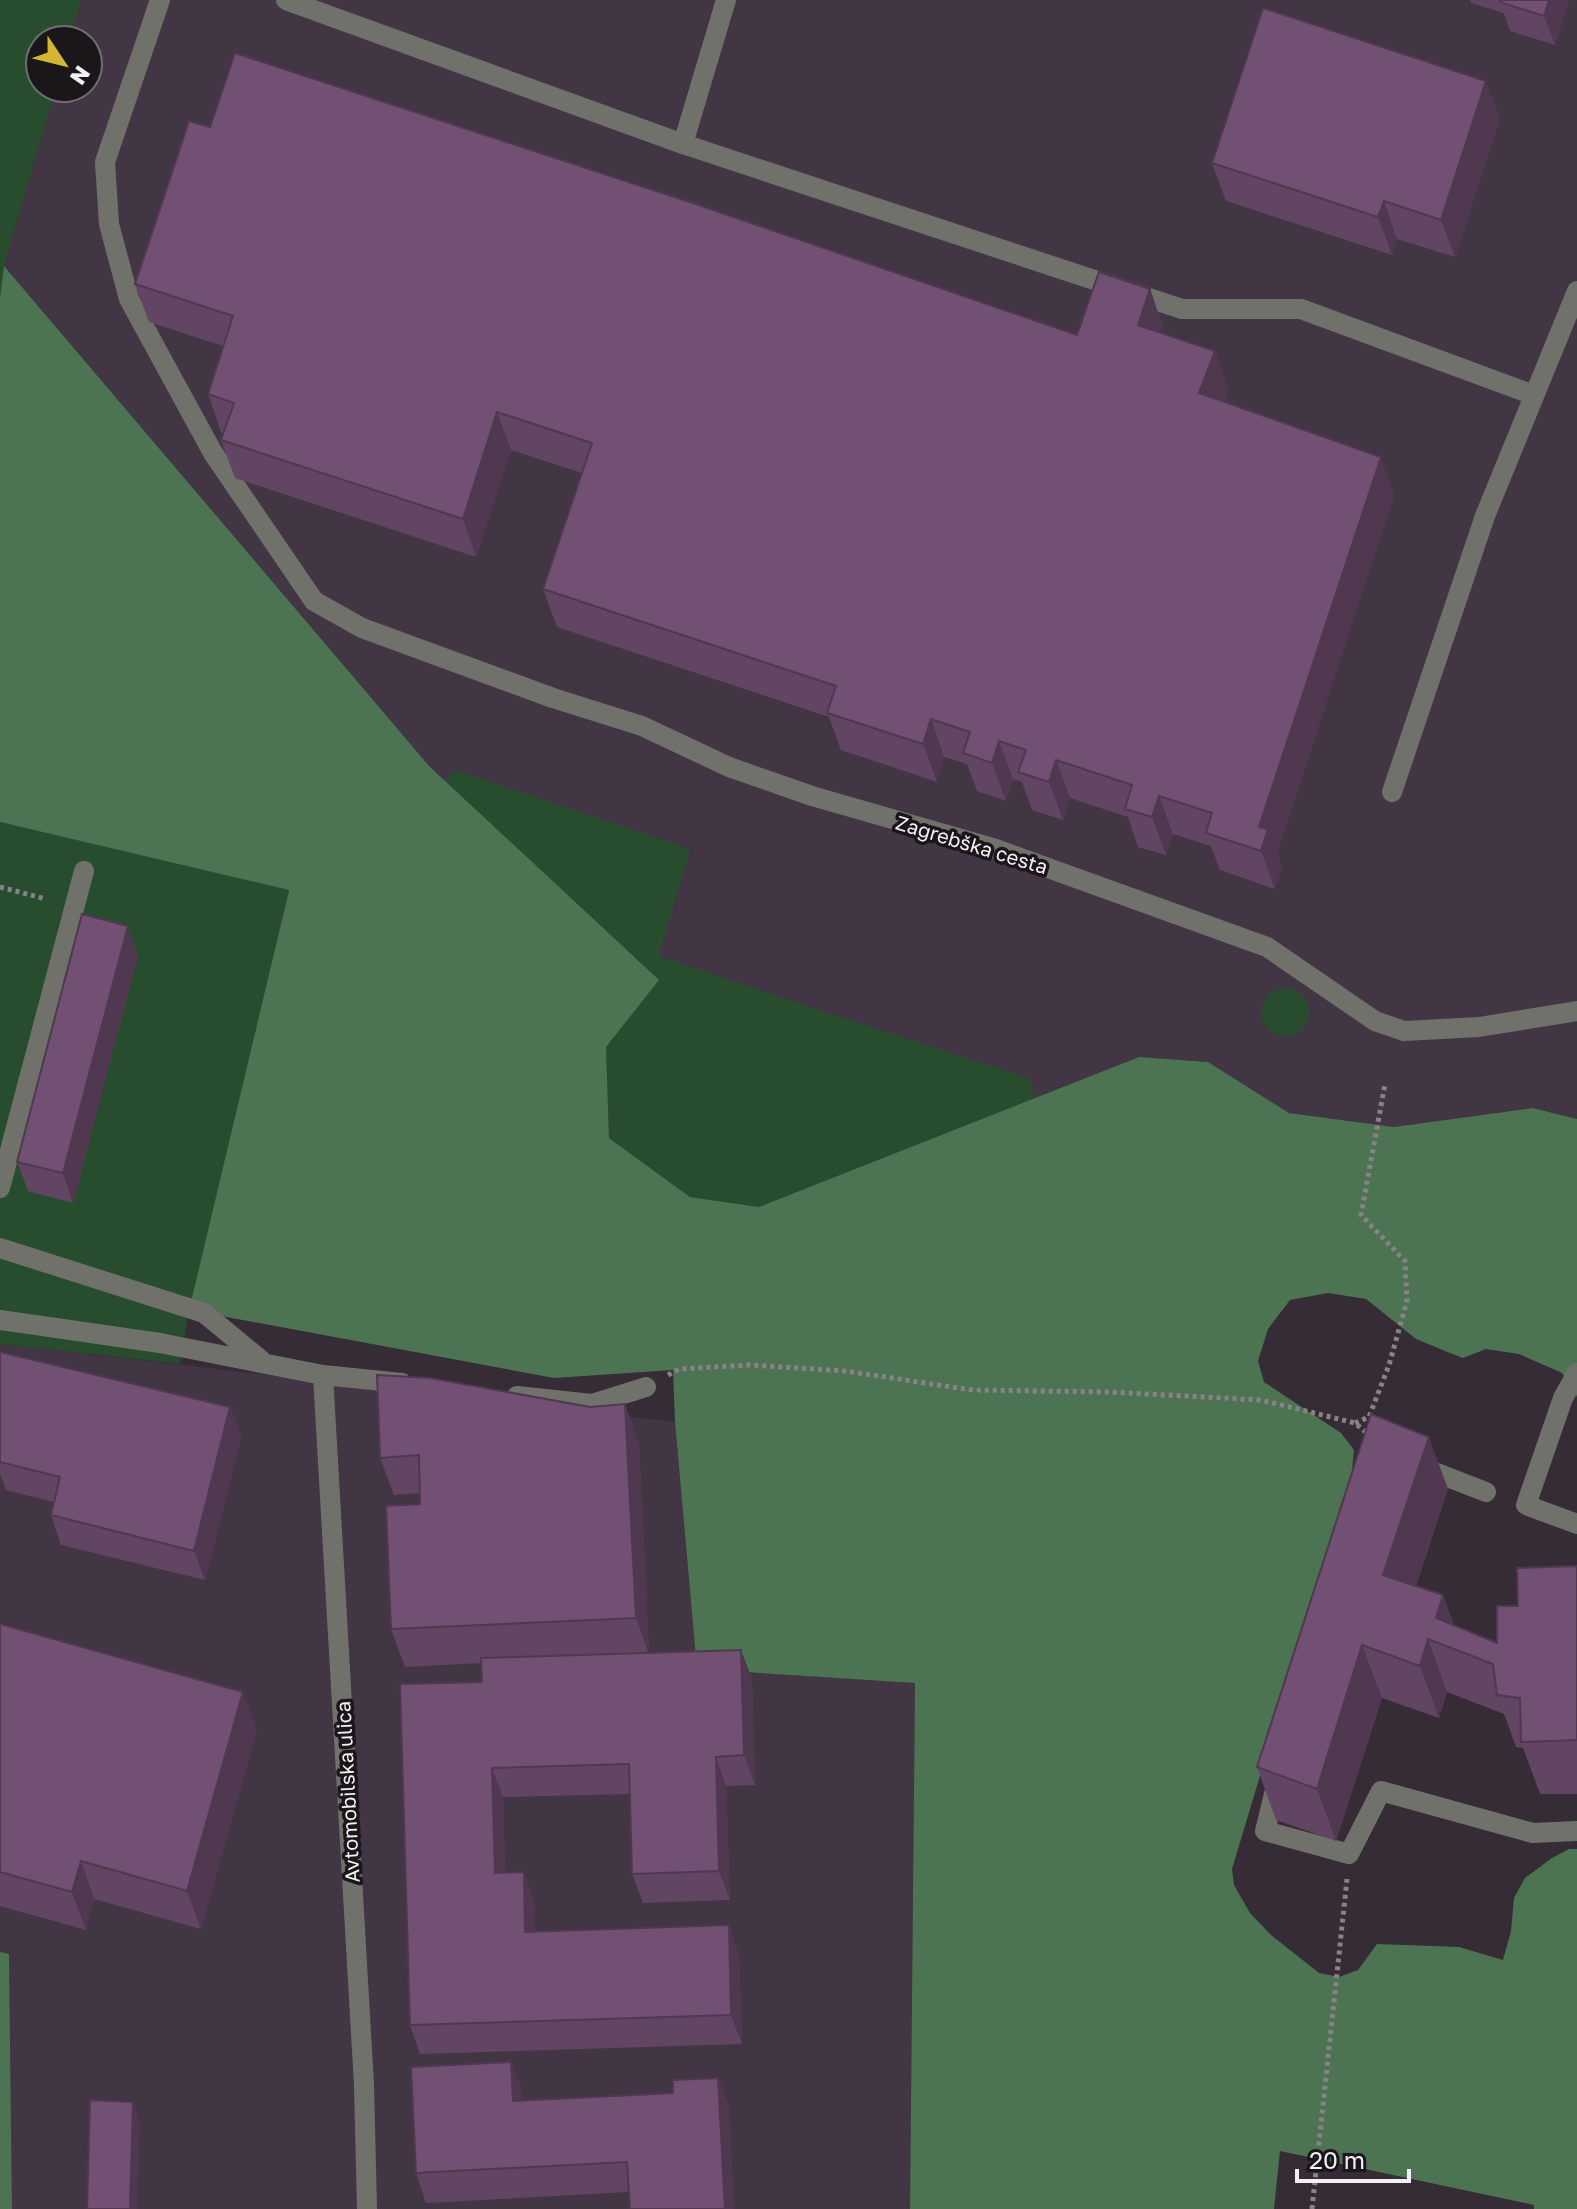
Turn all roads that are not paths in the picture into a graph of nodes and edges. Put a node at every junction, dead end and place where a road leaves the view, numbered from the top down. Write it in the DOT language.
graph roads {
  1 [pos="160,0"];
  2 [pos="286,0"];
  3 [pos="726,0"];
  4 [pos="683,144"];
  5 [pos="1577,291"];
  6 [pos="1534,395"];
  7 [pos="1392,792"];
  8 [pos="84,871"];
  9 [pos="1577,1011"];
  10 [pos="0,1188"];
  11 [pos="0,1248"];
  12 [pos="0,1320"];
  13 [pos="264,1363"];
  14 [pos="1577,1373"];
  15 [pos="323,1375"];
  16 [pos="418,1385"];
  17 [pos="646,1387"];
  18 [pos="497,1394"];
  19 [pos="1393,1455"];
  20 [pos="1486,1492"];
  21 [pos="1577,1524"];
  22 [pos="1277,1782"];
  23 [pos="1577,1831"];
  24 [pos="367,2209"];
  1 -- 9 [label="street, Zagrebška cesta"];
  2 -- 4 [label="street"];
  3 -- 4 [label="street"];
  4 -- 6 [label="street"];
  5 -- 6 [label="street"];
  6 -- 7 [label="street"];
  8 -- 10 [label="street"];
  11 -- 13 [label="street"];
  12 -- 13 [label="street"];
  13 -- 15 [label="street"];
  14 -- 21 [label="street"];
  15 -- 16 [label="street"];
  15 -- 24 [label="street, Avtomobilska ulica"];
  17 -- 18 [label="street"];
  19 -- 20 [label="street"];
  22 -- 23 [label="street"];
}
